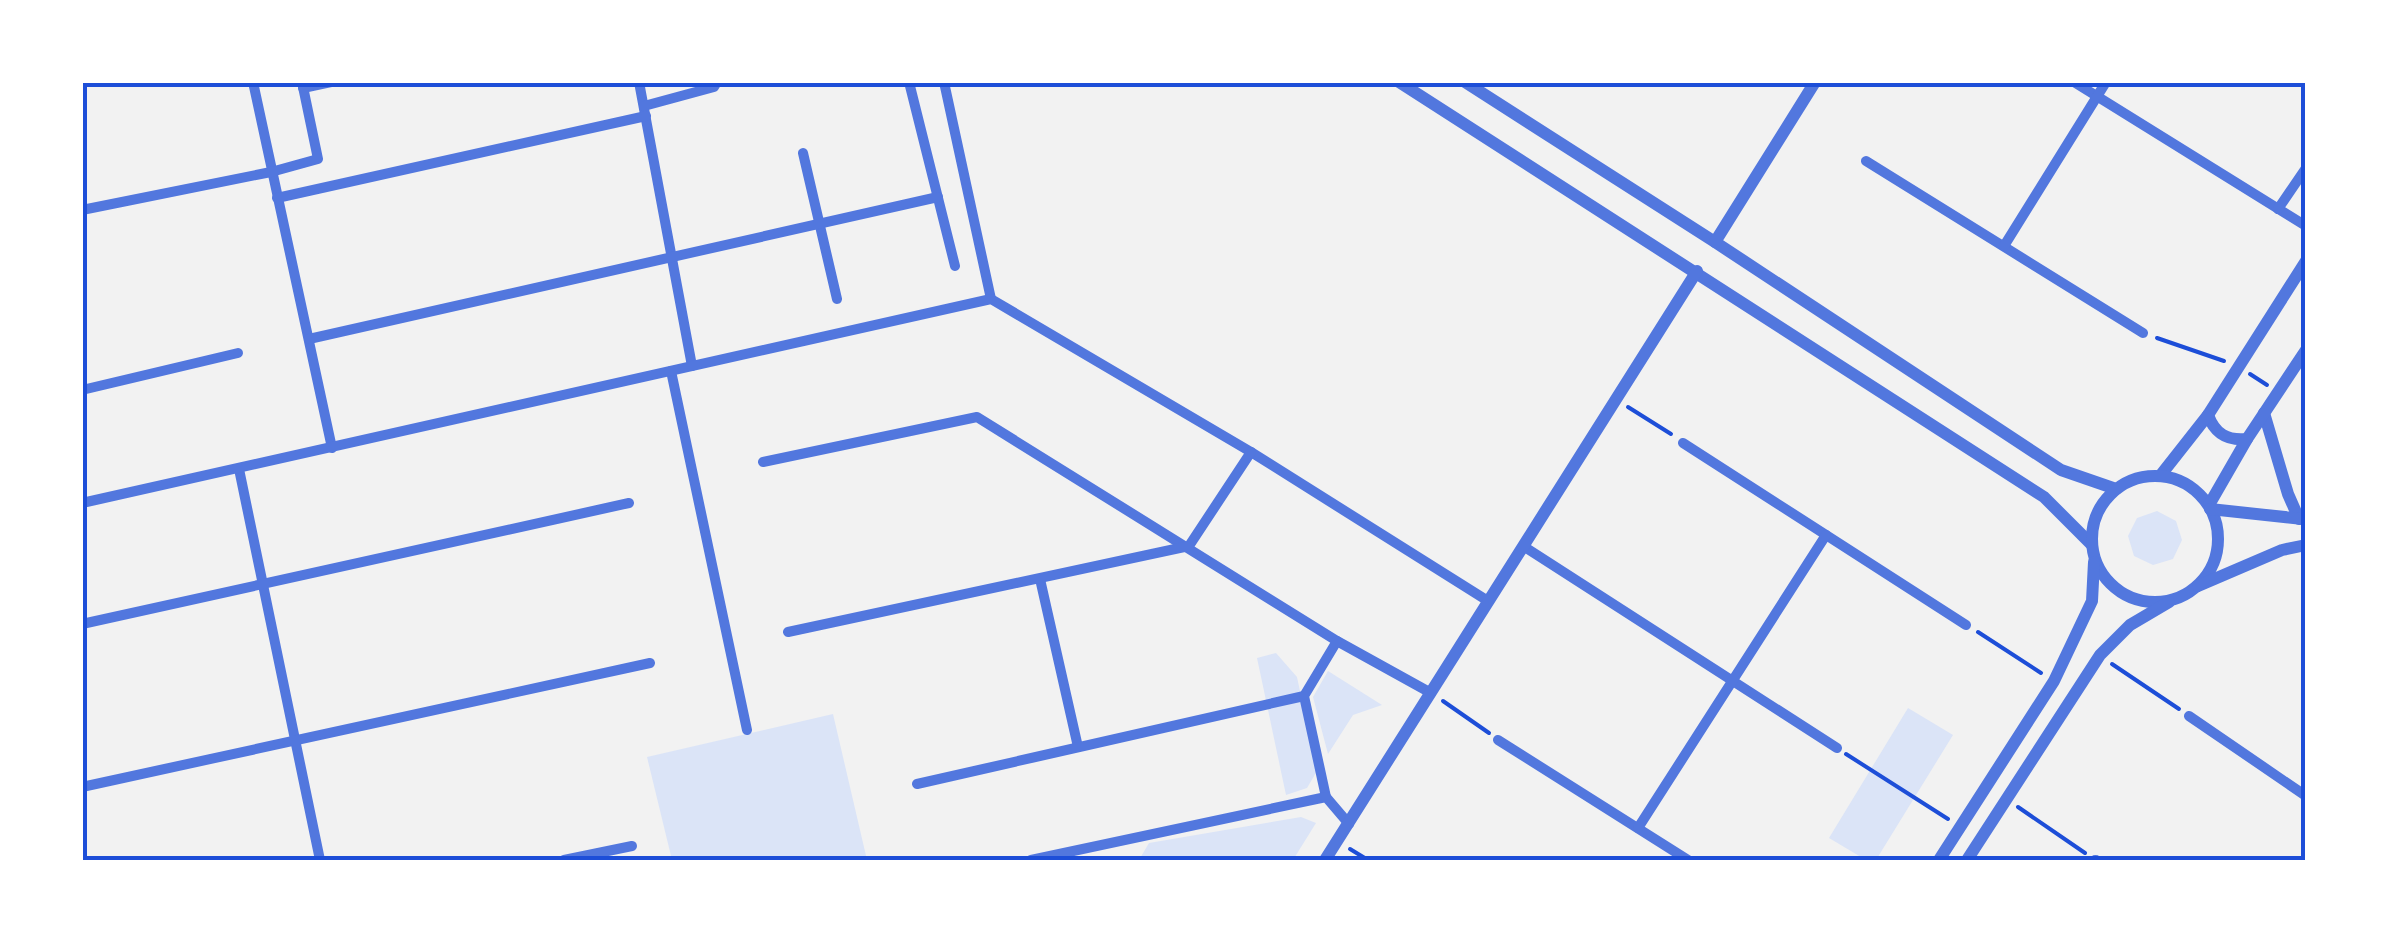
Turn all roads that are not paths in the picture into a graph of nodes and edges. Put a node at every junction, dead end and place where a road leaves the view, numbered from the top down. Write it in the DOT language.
graph roads {
  1 [pos="253,82"];
  2 [pos="330,82"];
  3 [pos="640,82"];
  4 [pos="717,82"];
  5 [pos="910,82"];
  6 [pos="944,82"];
  7 [pos="1398,82"];
  8 [pos="1465,82"];
  9 [pos="1815,82"];
  10 [pos="2074,82"];
  11 [pos="2106,82"];
  12 [pos="302,86"];
  13 [pos="2098,97"];
  14 [pos="645,111"];
  15 [pos="802,154"];
  16 [pos="1866,161"];
  17 [pos="2306,168"];
  18 [pos="271,172"];
  19 [pos="938,197"];
  20 [pos="277,198"];
  21 [pos="2278,209"];
  22 [pos="82,210"];
  23 [pos="820,224"];
  24 [pos="2306,226"];
  25 [pos="1715,242"];
  26 [pos="2004,246"];
  27 [pos="672,258"];
  28 [pos="2306,261"];
  29 [pos="955,266"];
  30 [pos="1696,271"];
  31 [pos="837,299"];
  32 [pos="991,299"];
  33 [pos="2143,333"];
  34 [pos="309,339"];
  35 [pos="2306,350"];
  36 [pos="238,353"];
  37 [pos="692,366"];
  38 [pos="671,371"];
  39 [pos="82,390"];
  40 [pos="2264,413"];
  41 [pos="2208,415"];
  42 [pos="2247,439"];
  43 [pos="1684,443"];
  44 [pos="332,448"];
  45 [pos="1251,452"];
  46 [pos="763,462"];
  47 [pos="239,469"];
  48 [pos="2160,476"];
  49 [pos="2116,489"];
  50 [pos="82,503"];
  51 [pos="630,503"];
  52 [pos="2210,507"];
  53 [pos="2302,519"];
  54 [pos="1826,535"];
  55 [pos="2306,545"];
  56 [pos="1189,546"];
  57 [pos="1523,546"];
  58 [pos="2093,552"];
  59 [pos="1040,578"];
  60 [pos="263,584"];
  61 [pos="2196,587"];
  62 [pos="2175,599"];
  63 [pos="1488,601"];
  64 [pos="82,624"];
  65 [pos="1966,625"];
  66 [pos="788,632"];
  67 [pos="1337,641"];
  68 [pos="650,663"];
  69 [pos="1732,680"];
  70 [pos="1431,692"];
  71 [pos="1304,696"];
  72 [pos="2189,716"];
  73 [pos="747,730"];
  74 [pos="295,740"];
  75 [pos="1498,740"];
  76 [pos="1078,746"];
  77 [pos="1837,748"];
  78 [pos="916,784"];
  79 [pos="82,787"];
  80 [pos="2306,796"];
  81 [pos="1326,797"];
  82 [pos="1348,824"];
  83 [pos="1638,828"];
  84 [pos="632,846"];
  85 [pos="320,860"];
  86 [pos="564,860"];
  87 [pos="1031,860"];
  88 [pos="1325,860"];
  89 [pos="1688,860"];
  90 [pos="1939,860"];
  91 [pos="1967,860"];
  1 -- 18 [label="street"];
  2 -- 12 [label="street"];
  3 -- 14 [label="street"];
  4 -- 14 [label="street"];
  5 -- 19 [label="street"];
  6 -- 32 [label="street"];
  7 -- 30 [label="street"];
  8 -- 25 [label="street"];
  9 -- 25 [label="street"];
  10 -- 13 [label="street"];
  11 -- 13 [label="street"];
  12 -- 18 [label="street"];
  13 -- 21 [label="street"];
  13 -- 26 [label="street"];
  14 -- 20 [label="street"];
  14 -- 27 [label="street"];
  15 -- 23 [label="street"];
  16 -- 26 [label="street"];
  17 -- 21 [label="street"];
  18 -- 20 [label="street"];
  18 -- 22 [label="street"];
  19 -- 23 [label="street"];
  19 -- 29 [label="street"];
  20 -- 34 [label="street"];
  21 -- 24 [label="street"];
  23 -- 27 [label="street"];
  23 -- 31 [label="street"];
  25 -- 49 [label="street"];
  26 -- 33 [label="street"];
  27 -- 34 [label="street"];
  27 -- 37 [label="street"];
  28 -- 41 [label="street"];
  30 -- 57 [label="street"];
  30 -- 58 [label="street"];
  32 -- 37 [label="street"];
  32 -- 45 [label="street"];
  34 -- 44 [label="street"];
  35 -- 40 [label="street"];
  36 -- 39 [label="street"];
  37 -- 38 [label="street"];
  38 -- 44 [label="street"];
  38 -- 73 [label="street"];
  40 -- 42 [label="street"];
  40 -- 53 [label="street"];
  41 -- 42 [label="street"];
  41 -- 48 [label="street"];
  42 -- 52 [label="street"];
  43 -- 54 [label="street"];
  44 -- 47 [label="street"];
  45 -- 56 [label="street"];
  45 -- 63 [label="street"];
  46 -- 56 [label="street"];
  47 -- 50 [label="street"];
  47 -- 60 [label="street"];
  48 -- 49 [label="street"];
  48 -- 52 [label="street"];
  49 -- 58 [label="street"];
  51 -- 60 [label="street"];
  52 -- 53 [label="street"];
  52 -- 61 [label="street"];
  54 -- 65 [label="street"];
  54 -- 69 [label="street"];
  55 -- 61 [label="street"];
  56 -- 59 [label="street"];
  56 -- 67 [label="street"];
  57 -- 63 [label="street"];
  57 -- 69 [label="street"];
  58 -- 62 [label="street"];
  58 -- 90 [label="street"];
  59 -- 66 [label="street"];
  59 -- 76 [label="street"];
  60 -- 64 [label="street"];
  60 -- 74 [label="street"];
  61 -- 62 [label="street"];
  62 -- 91 [label="street"];
  63 -- 70 [label="street"];
  67 -- 70 [label="street"];
  67 -- 71 [label="street"];
  68 -- 74 [label="street"];
  69 -- 77 [label="street"];
  69 -- 83 [label="street"];
  70 -- 82 [label="street"];
  71 -- 76 [label="street"];
  71 -- 81 [label="street"];
  72 -- 80 [label="street"];
  74 -- 79 [label="street"];
  74 -- 85 [label="street"];
  75 -- 83 [label="street"];
  76 -- 78 [label="street"];
  81 -- 82 [label="street"];
  81 -- 87 [label="street"];
  82 -- 88 [label="street"];
  83 -- 89 [label="street"];
  84 -- 86 [label="street"];
}
